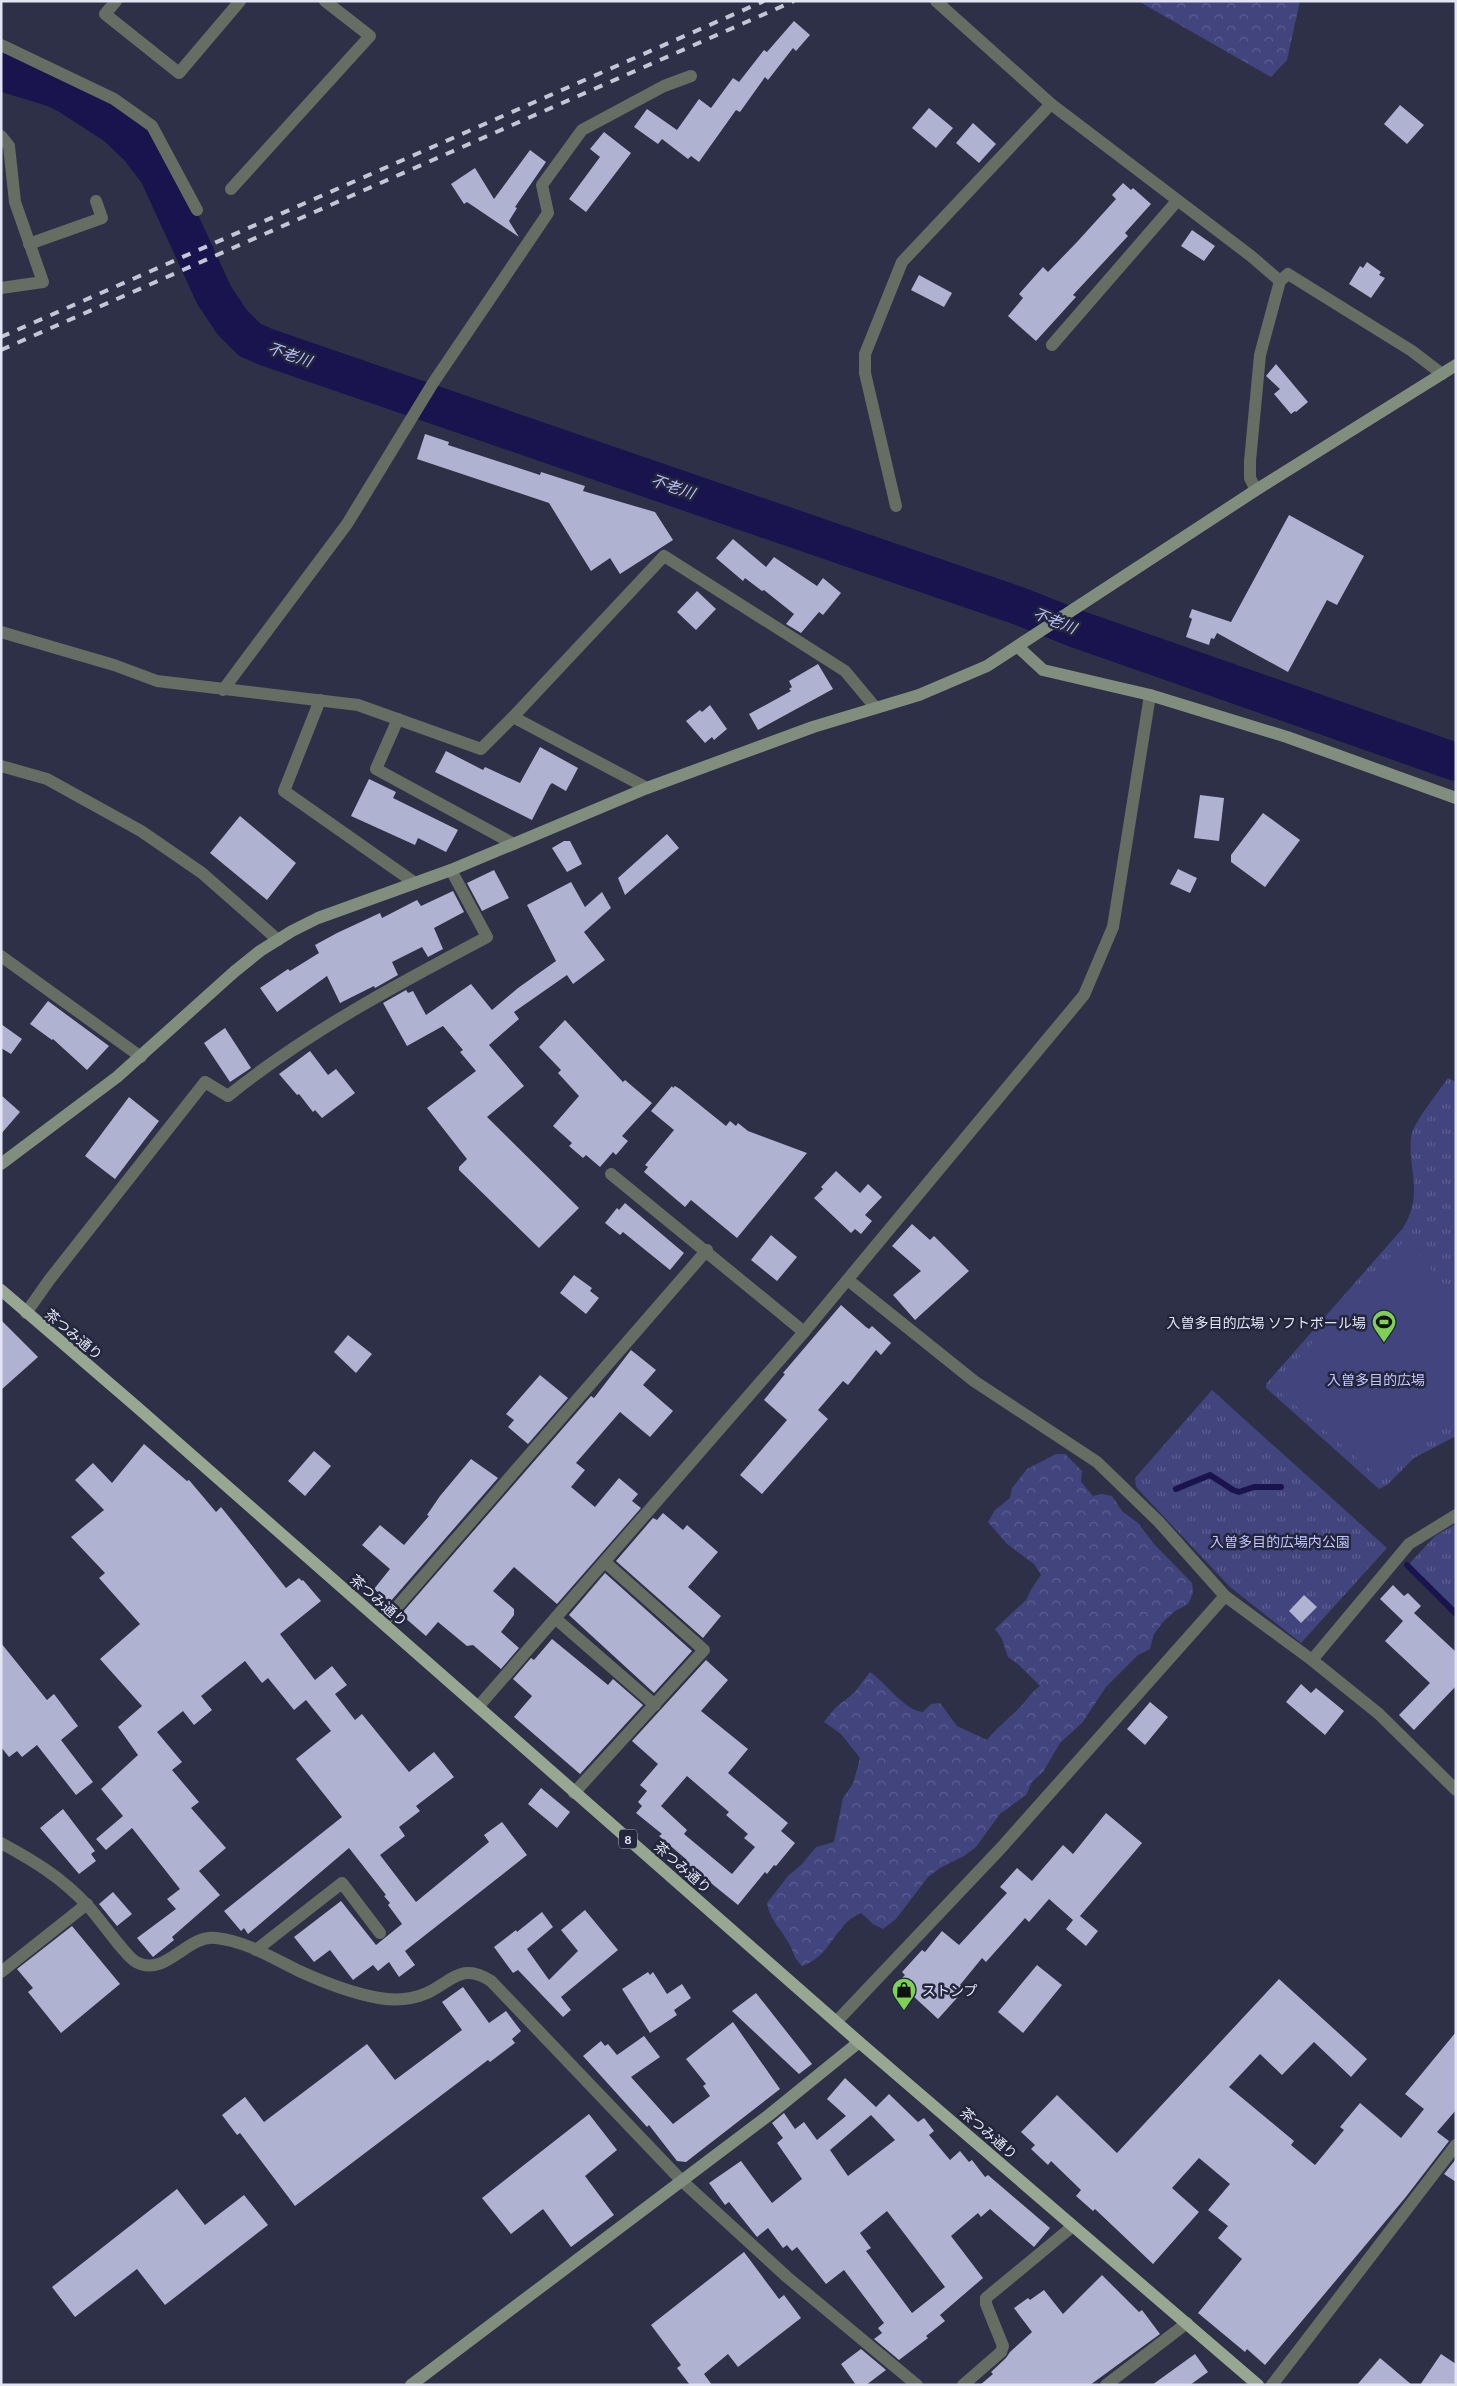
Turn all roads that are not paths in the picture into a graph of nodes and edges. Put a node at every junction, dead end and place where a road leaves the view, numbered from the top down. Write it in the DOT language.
graph roads {
  1 [pos="116,1"];
  2 [pos="240,1"];
  3 [pos="325,1"];
  4 [pos="936,1"];
  5 [pos="1,45"];
  6 [pos="691,76"];
  7 [pos="1051,104"];
  8 [pos="1,136"];
  9 [pos="231,189"];
  10 [pos="96,201"];
  11 [pos="1177,201"];
  12 [pos="15,202"];
  13 [pos="1,203"];
  14 [pos="197,210"];
  15 [pos="30,244"];
  16 [pos="1280,281"];
  17 [pos="1,288"];
  18 [pos="1052,345"];
  19 [pos="1456,365"];
  20 [pos="1442,374"];
  21 [pos="1256,490"];
  22 [pos="896,506"];
  23 [pos="1,632"];
  24 [pos="1018,646"];
  25 [pos="223,690"];
  26 [pos="1150,695"];
  27 [pos="320,700"];
  28 [pos="875,706"];
  29 [pos="513,718"];
  30 [pos="398,720"];
  31 [pos="1,766"];
  32 [pos="647,788"];
  33 [pos="1456,798"];
  34 [pos="514,844"];
  35 [pos="451,870"];
  36 [pos="415,883"];
  37 [pos="278,940"];
  38 [pos="1,956"];
  39 [pos="141,1057"];
  40 [pos="1,1164"];
  41 [pos="611,1174"];
  42 [pos="707,1250"];
  43 [pos="848,1280"];
  44 [pos="1,1290"];
  45 [pos="26,1313"];
  46 [pos="804,1332"];
  47 [pos="1456,1515"];
  48 [pos="606,1563"];
  49 [pos="1225,1596"];
  50 [pos="556,1619"];
  51 [pos="383,1623"];
  52 [pos="1312,1660"];
  53 [pos="655,1705"];
  54 [pos="478,1707"];
  55 [pos="1456,1790"];
  56 [pos="574,1793"];
  57 [pos="1,1844"];
  58 [pos="87,1904"];
  59 [pos="380,1932"];
  60 [pos="256,1950"];
  61 [pos="1,1972"];
  62 [pos="837,2022"];
  63 [pos="859,2042"];
  64 [pos="1456,2145"];
  65 [pos="681,2180"];
  66 [pos="1073,2226"];
  67 [pos="1187,2323"];
  68 [pos="411,2385"];
  69 [pos="917,2385"];
  70 [pos="963,2385"];
  71 [pos="1106,2385"];
  72 [pos="1258,2385"];
  73 [pos="1272,2385"];
  1 -- 2 [label="street"];
  3 -- 9 [label="street"];
  4 -- 7 [label="street"];
  5 -- 14 [label="street"];
  6 -- 25 [label="street"];
  7 -- 11 [label="street"];
  7 -- 22 [label="street"];
  8 -- 12 [label="street"];
  10 -- 15 [label="street"];
  11 -- 16 [label="street"];
  11 -- 18 [label="street"];
  12 -- 13 [label="street"];
  12 -- 15 [label="street"];
  15 -- 17 [label="street"];
  16 -- 20 [label="street"];
  16 -- 21 [label="street"];
  19 -- 20 [label="street"];
  20 -- 21 [label="street"];
  21 -- 24 [label="street"];
  23 -- 25 [label="street"];
  24 -- 26 [label="street"];
  24 -- 28 [label="street"];
  25 -- 27 [label="street"];
  26 -- 33 [label="street"];
  26 -- 43 [label="street"];
  27 -- 30 [label="street"];
  27 -- 36 [label="street"];
  28 -- 29 [label="street"];
  28 -- 32 [label="street"];
  29 -- 30 [label="street"];
  29 -- 32 [label="street"];
  30 -- 34 [label="street"];
  31 -- 37 [label="street"];
  32 -- 34 [label="street"];
  34 -- 35 [label="street"];
  35 -- 36 [label="street"];
  35 -- 45 [label="street"];
  36 -- 37 [label="street"];
  37 -- 39 [label="street"];
  38 -- 39 [label="street"];
  39 -- 40 [label="street"];
  41 -- 42 [label="street"];
  42 -- 46 [label="street"];
  42 -- 51 [label="street"];
  43 -- 46 [label="street"];
  43 -- 49 [label="street"];
  44 -- 45 [label="main road, 茶つみ通り / 8"];
  45 -- 51 [label="main road, 茶つみ通り / 8"];
  46 -- 48 [label="street"];
  47 -- 52 [label="street"];
  48 -- 50 [label="street"];
  48 -- 53 [label="street"];
  49 -- 52 [label="street"];
  49 -- 62 [label="street"];
  50 -- 53 [label="street"];
  50 -- 54 [label="street"];
  51 -- 54 [label="main road, 茶つみ通り / 8"];
  52 -- 55 [label="street"];
  53 -- 56 [label="street"];
  54 -- 56 [label="main road, 茶つみ通り / 8"];
  56 -- 62 [label="main road, 茶つみ通り / 8"];
  57 -- 58 [label="street"];
  58 -- 60 [label="street"];
  58 -- 61 [label="street"];
  59 -- 60 [label="street"];
  60 -- 65 [label="street"];
  62 -- 63 [label="main road, 茶つみ通り / 8"];
  63 -- 65 [label="street"];
  63 -- 66 [label="main road, 茶つみ通り / 8"];
  64 -- 73 [label="street"];
  65 -- 68 [label="street"];
  65 -- 69 [label="street"];
  66 -- 67 [label="main road, 茶つみ通り / 8"];
  66 -- 70 [label="street"];
  67 -- 71 [label="street"];
  67 -- 72 [label="main road, 茶つみ通り / 8"];
}
